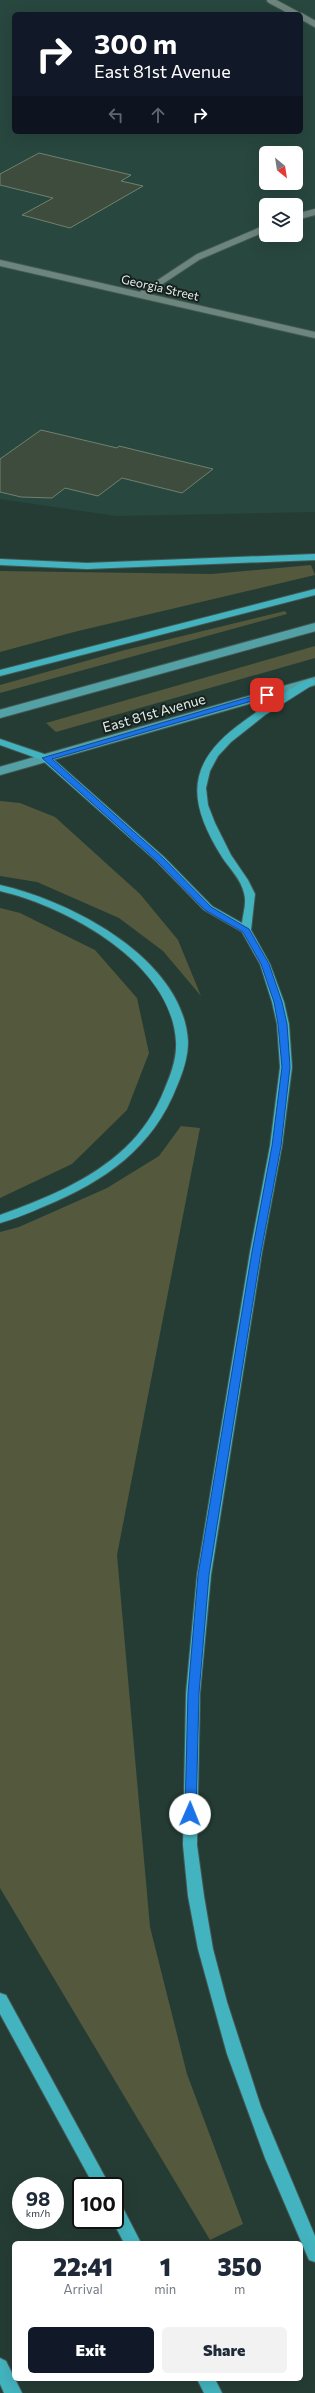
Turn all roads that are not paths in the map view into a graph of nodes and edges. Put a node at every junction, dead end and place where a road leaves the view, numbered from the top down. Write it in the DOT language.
graph roads {
  1 [pos="270,0"];
  2 [pos="292,12"];
  3 [pos="303,17"];
  4 [pos="315,24"];
  5 [pos="315,212"];
  6 [pos="303,215"];
  7 [pos="259,231"];
  8 [pos="0,263"];
  9 [pos="142,294"];
  10 [pos="315,335"];
  11 [pos="315,557"];
  12 [pos="0,562"];
  13 [pos="315,592"];
  14 [pos="315,627"];
  15 [pos="0,673"];
  16 [pos="313,682"];
  17 [pos="0,714"];
  18 [pos="0,742"];
  19 [pos="46,758"];
  20 [pos="0,772"];
  21 [pos="0,888"];
  22 [pos="246,930"];
  23 [pos="0,1219"];
  24 [pos="0,1998"];
  25 [pos="97,2177"];
  26 [pos="124,2226"];
  27 [pos="132,2241"];
  28 [pos="315,2255"];
  29 [pos="0,2366"];
  30 [pos="207,2381"];
  31 [pos="13,2393"];
  32 [pos="213,2393"];
  1 -- 2 [label="street"];
  3 -- 4 [label="street"];
  5 -- 6 [label="street"];
  7 -- 9 [label="street"];
  8 -- 9 [label="street, Georgia Street"];
  9 -- 10 [label="street, Georgia Street"];
  11 -- 12 [label="highway"];
  13 -- 15 [label="highway"];
  14 -- 17 [label="main road"];
  16 -- 19 [label="main road, East 81st Avenue"];
  16 -- 22 [label="highway"];
  18 -- 19 [label="highway"];
  19 -- 20 [label="main road, East 81st Avenue"];
  19 -- 22 [label="highway"];
  21 -- 23 [label="highway"];
  22 -- 28 [label="highway"];
  24 -- 25 [label="highway"];
  26 -- 27 [label="highway"];
  29 -- 31 [label="highway"];
  30 -- 32 [label="highway"];
}
